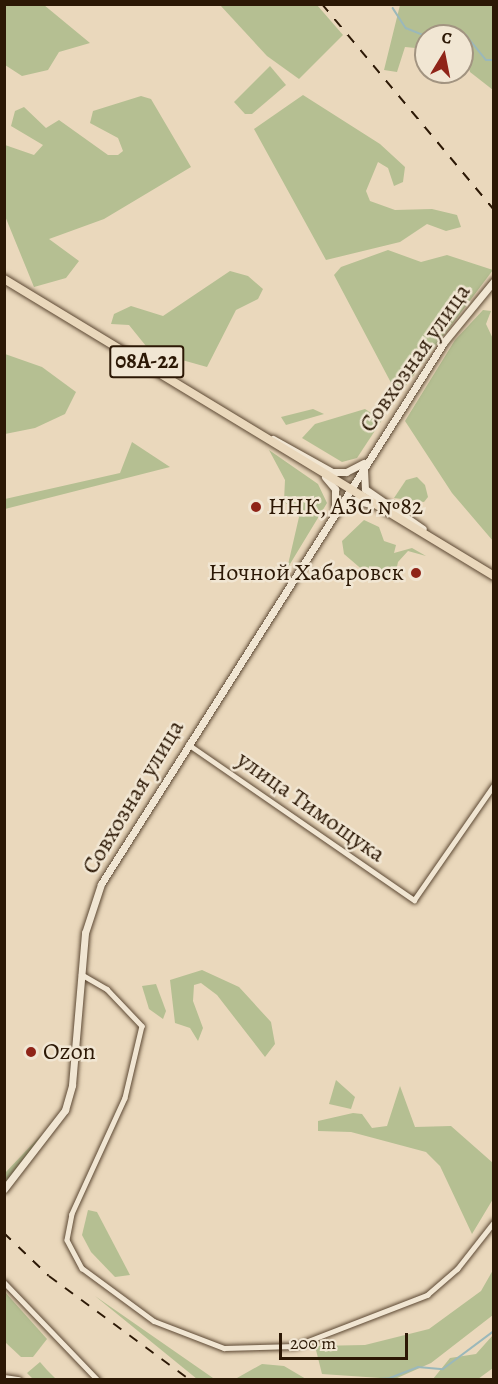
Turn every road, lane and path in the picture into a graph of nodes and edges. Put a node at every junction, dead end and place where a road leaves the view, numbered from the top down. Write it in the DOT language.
graph roads {
  1 [pos="4,279"];
  2 [pos="494,281"];
  3 [pos="268,436"];
  4 [pos="369,459"];
  5 [pos="350,487"];
  6 [pos="334,512"];
  7 [pos="441,543"];
  8 [pos="494,576"];
  9 [pos="187,744"];
  10 [pos="494,785"];
  11 [pos="81,974"];
  12 [pos="4,1189"];
  13 [pos="494,1222"];
  14 [pos="4,1282"];
  15 [pos="4,1377"];
  16 [pos="19,1379"];
  17 [pos="98,1380"];
  1 -- 3 [label="highway, 08А-22"];
  2 -- 4 [label="main road, Совхозная улица"];
  3 -- 4 [label="main road"];
  3 -- 5 [label="highway, 08А-22"];
  3 -- 6 [label="main road"];
  4 -- 5 [label="main road, Совхозная улица"];
  4 -- 7 [label="main road"];
  5 -- 6 [label="main road, Совхозная улица"];
  5 -- 7 [label="highway, 08А-22"];
  6 -- 7 [label="main road"];
  6 -- 9 [label="main road, Совхозная улица"];
  7 -- 8 [label="highway, 08А-22"];
  9 -- 10 [label="street, улица Тимощука"];
  9 -- 11 [label="main road, Совхозная улица"];
  11 -- 12 [label="main road, Совхозная улица"];
  11 -- 13 [label="street"];
  14 -- 17 [label="street"];
  15 -- 16 [label="street"];
}
